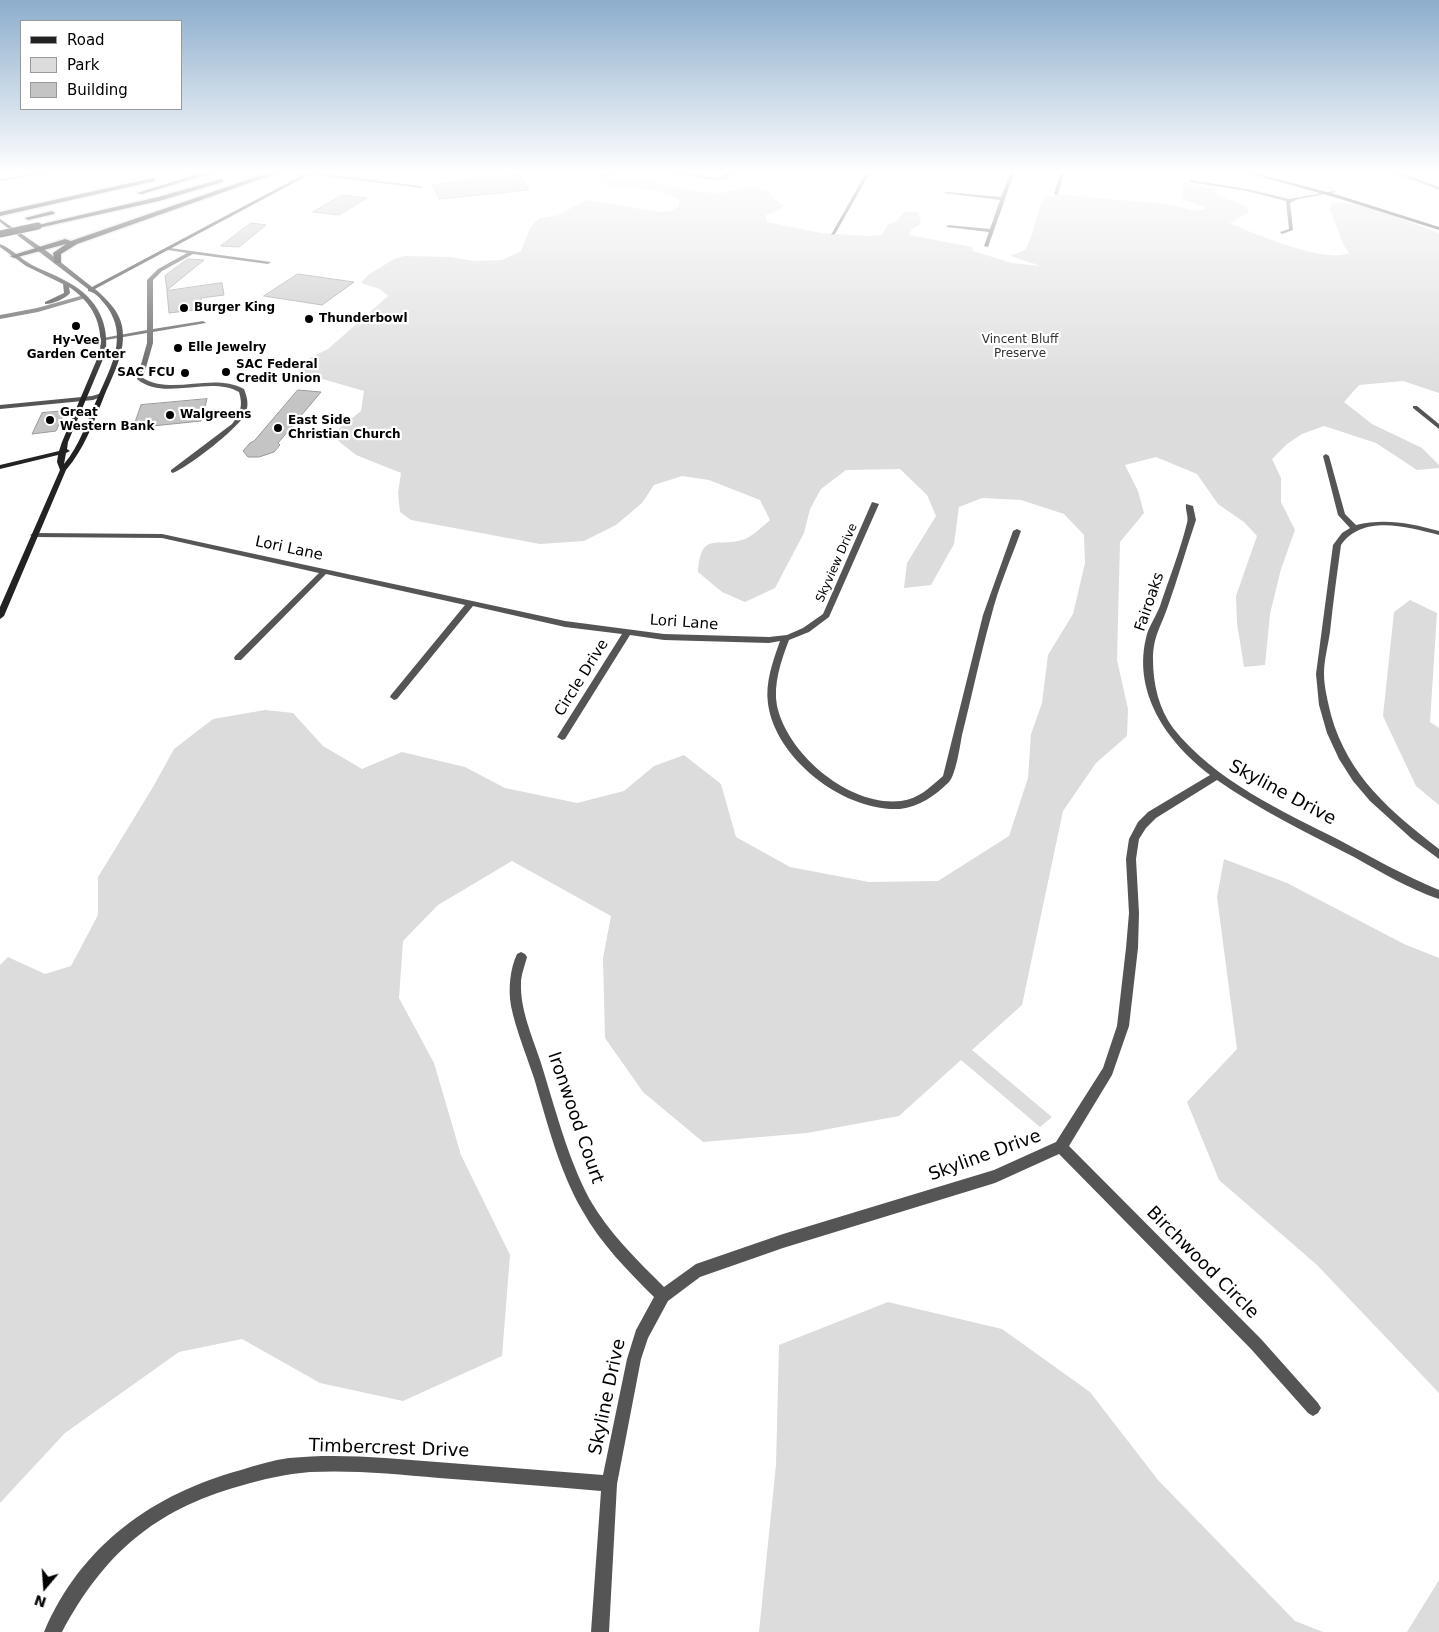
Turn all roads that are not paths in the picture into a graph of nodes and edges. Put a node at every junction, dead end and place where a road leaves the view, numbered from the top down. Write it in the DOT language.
graph roads {
  1 [pos="3,247"];
  2 [pos="42,247"];
  3 [pos="64,247"];
  4 [pos="173,247"];
  5 [pos="39,248"];
  6 [pos="170,249"];
  7 [pos="192,252"];
  8 [pos="14,256"];
  9 [pos="58,261"];
  10 [pos="268,262"];
  11 [pos="132,269"];
  12 [pos="80,279"];
  13 [pos="66,283"];
  14 [pos="96,291"];
  15 [pos="82,296"];
  16 [pos="47,303"];
  17 [pos="0,311"];
  18 [pos="0,317"];
  19 [pos="203,323"];
  20 [pos="151,331"];
  21 [pos="120,335"];
  22 [pos="106,338"];
  23 [pos="102,395"];
  24 [pos="85,396"];
  25 [pos="0,402"];
  26 [pos="0,407"];
  27 [pos="1415,407"];
  28 [pos="1439,427"];
  29 [pos="78,450"];
  30 [pos="62,452"];
  31 [pos="1326,456"];
  32 [pos="0,467"];
  33 [pos="63,470"];
  34 [pos="173,471"];
  35 [pos="875,504"];
  36 [pos="1190,506"];
  37 [pos="1354,528"];
  38 [pos="1017,531"];
  39 [pos="1439,533"];
  40 [pos="34,534"];
  41 [pos="326,571"];
  42 [pos="471,603"];
  43 [pos="0,616"];
  44 [pos="627,633"];
  45 [pos="785,638"];
  46 [pos="238,658"];
  47 [pos="394,697"];
  48 [pos="562,737"];
  49 [pos="1217,776"];
  50 [pos="1439,855"];
  51 [pos="1439,895"];
  52 [pos="521,957"];
  53 [pos="1061,1147"];
  54 [pos="663,1296"];
  55 [pos="1313,1408"];
  56 [pos="609,1484"];
  57 [pos="53,1632"];
  58 [pos="600,1632"];
  1 -- 8 [label="main road"];
  2 -- 5 [label="highway"];
  3 -- 9 [label="highway"];
  4 -- 6 [label="main road"];
  5 -- 8 [label="highway"];
  5 -- 9 [label="main road"];
  6 -- 7 [label="street"];
  6 -- 11 [label="main road"];
  6 -- 14 [label="main road"];
  7 -- 10 [label="street"];
  7 -- 20 [label="street"];
  8 -- 13 [label="main road"];
  9 -- 12 [label="main road"];
  11 -- 12 [label="main road"];
  11 -- 14 [label="main road"];
  12 -- 14 [label="main road"];
  13 -- 15 [label="main road"];
  13 -- 16 [label="main road"];
  14 -- 15 [label="main road"];
  14 -- 21 [label="main road"];
  15 -- 16 [label="street"];
  15 -- 18 [label="street"];
  15 -- 22 [label="main road"];
  16 -- 17 [label="street"];
  19 -- 20 [label="street"];
  20 -- 21 [label="street"];
  20 -- 34 [label="street"];
  21 -- 22 [label="street"];
  21 -- 23 [label="main road"];
  22 -- 24 [label="main road"];
  23 -- 24 [label="street"];
  23 -- 29 [label="main road"];
  24 -- 25 [label="street"];
  24 -- 26 [label="street"];
  24 -- 30 [label="main road"];
  27 -- 28 [label="street"];
  29 -- 30 [label="main road"];
  29 -- 33 [label="main road"];
  30 -- 32 [label="main road"];
  30 -- 33 [label="main road"];
  31 -- 37 [label="street"];
  33 -- 40 [label="main road"];
  35 -- 45 [label="street, Skyview Drive"];
  36 -- 49 [label="street, Fairoaks"];
  37 -- 39 [label="street"];
  37 -- 50 [label="street"];
  38 -- 45 [label="street"];
  40 -- 41 [label="street, Lori Lane"];
  40 -- 43 [label="main road"];
  41 -- 42 [label="street, Lori Lane"];
  41 -- 46 [label="street"];
  42 -- 44 [label="street, Lori Lane"];
  42 -- 47 [label="street"];
  44 -- 45 [label="street, Lori Lane"];
  44 -- 48 [label="street, Circle Drive"];
  49 -- 51 [label="street, Skyline Drive"];
  49 -- 53 [label="street, Skyline Drive"];
  52 -- 54 [label="street, Ironwood Court"];
  53 -- 54 [label="street, Skyline Drive"];
  53 -- 55 [label="street, Birchwood Circle"];
  54 -- 56 [label="street, Skyline Drive"];
  56 -- 57 [label="street, Timbercrest Drive"];
  56 -- 58 [label="street, Skyline Drive"];
}
